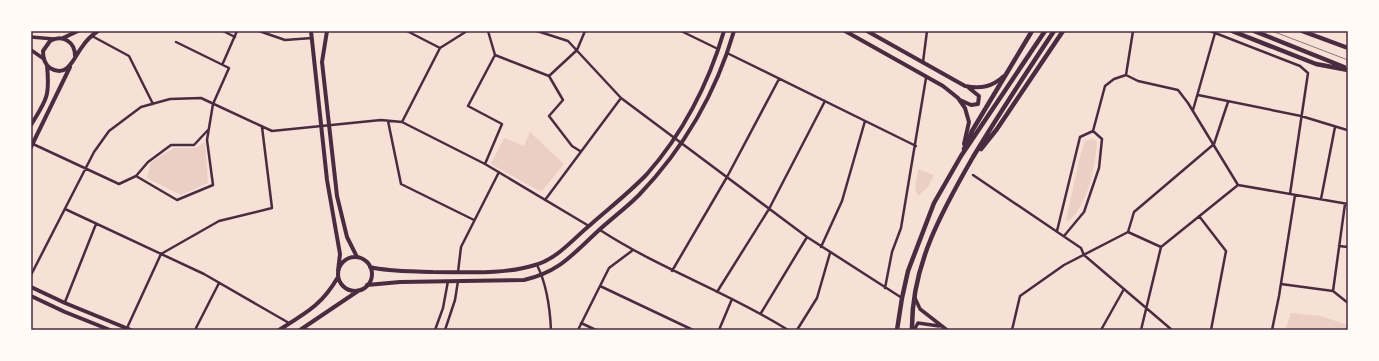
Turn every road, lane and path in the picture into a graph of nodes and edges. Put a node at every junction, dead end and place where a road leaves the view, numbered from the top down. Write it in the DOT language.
graph roads {
  1 [pos="78,31"];
  2 [pos="98,31"];
  3 [pos="223,31"];
  4 [pos="237,31"];
  5 [pos="259,31"];
  6 [pos="311,31"];
  7 [pos="327,31"];
  8 [pos="407,31"];
  9 [pos="468,31"];
  10 [pos="488,31"];
  11 [pos="537,31"];
  12 [pos="585,31"];
  13 [pos="681,31"];
  14 [pos="724,31"];
  15 [pos="734,31"];
  16 [pos="845,31"];
  17 [pos="867,31"];
  18 [pos="927,31"];
  19 [pos="1032,31"];
  20 [pos="1045,31"];
  21 [pos="1054,31"];
  22 [pos="1063,31"];
  23 [pos="1133,31"];
  24 [pos="1210,31"];
  25 [pos="1232,31"];
  26 [pos="1254,31"];
  27 [pos="1302,31"];
  28 [pos="1215,33"];
  29 [pos="92,36"];
  30 [pos="31,37"];
  31 [pos="235,37"];
  32 [pos="63,38"];
  33 [pos="312,38"];
  34 [pos="54,39"];
  35 [pos="176,42"];
  36 [pos="440,48"];
  37 [pos="1348,48"];
  38 [pos="718,49"];
  39 [pos="31,50"];
  40 [pos="577,50"];
  41 [pos="727,53"];
  42 [pos="495,55"];
  43 [pos="75,56"];
  44 [pos="44,59"];
  45 [pos="923,62"];
  46 [pos="223,63"];
  47 [pos="47,64"];
  48 [pos="71,66"];
  49 [pos="1348,70"];
  50 [pos="1007,73"];
  51 [pos="1126,75"];
  52 [pos="550,76"];
  53 [pos="926,78"];
  54 [pos="778,79"];
  55 [pos="965,86"];
  56 [pos="1198,95"];
  57 [pos="621,98"];
  58 [pos="958,98"];
  59 [pos="825,101"];
  60 [pos="1228,102"];
  61 [pos="153,104"];
  62 [pos="213,104"];
  63 [pos="1193,111"];
  64 [pos="1301,116"];
  65 [pos="388,121"];
  66 [pos="865,121"];
  67 [pos="402,122"];
  68 [pos="31,125"];
  69 [pos="328,125"];
  70 [pos="321,126"];
  71 [pos="262,127"];
  72 [pos="1335,127"];
  73 [pos="209,130"];
  74 [pos="1347,130"];
  75 [pos="1093,131"];
  76 [pos="674,138"];
  77 [pos="682,143"];
  78 [pos="1214,144"];
  79 [pos="32,145"];
  80 [pos="916,146"];
  81 [pos="580,151"];
  82 [pos="961,156"];
  83 [pos="971,161"];
  84 [pos="485,164"];
  85 [pos="86,169"];
  86 [pos="499,172"];
  87 [pos="973,175"];
  88 [pos="136,176"];
  89 [pos="727,177"];
  90 [pos="1238,185"];
  91 [pos="1290,194"];
  92 [pos="1295,195"];
  93 [pos="1321,199"];
  94 [pos="545,200"];
  95 [pos="1347,204"];
  96 [pos="65,209"];
  97 [pos="769,209"];
  98 [pos="1199,216"];
  99 [pos="474,220"];
  100 [pos="96,224"];
  101 [pos="589,226"];
  102 [pos="600,230"];
  103 [pos="1057,231"];
  104 [pos="1128,232"];
  105 [pos="1064,236"];
  106 [pos="807,237"];
  107 [pos="1339,246"];
  108 [pos="821,247"];
  109 [pos="1161,247"];
  110 [pos="1348,247"];
  111 [pos="633,250"];
  112 [pos="830,253"];
  113 [pos="161,254"];
  114 [pos="1084,255"];
  115 [pos="357,257"];
  116 [pos="537,265"];
  117 [pos="370,267"];
  118 [pos="672,270"];
  119 [pos="338,271"];
  120 [pos="458,272"];
  121 [pos="31,275"];
  122 [pos="542,276"];
  123 [pos="338,277"];
  124 [pos="448,281"];
  125 [pos="458,281"];
  126 [pos="219,283"];
  127 [pos="1281,284"];
  128 [pos="367,285"];
  129 [pos="600,286"];
  130 [pos="31,287"];
  131 [pos="885,288"];
  132 [pos="1124,289"];
  133 [pos="358,290"];
  134 [pos="1333,291"];
  135 [pos="717,292"];
  136 [pos="914,295"];
  137 [pos="31,296"];
  138 [pos="902,298"];
  139 [pos="732,299"];
  140 [pos="65,303"];
  141 [pos="1348,303"];
  142 [pos="1146,308"];
  143 [pos="761,313"];
  144 [pos="290,323"];
  145 [pos="581,323"];
  146 [pos="940,326"];
  147 [pos="129,329"];
  148 [pos="304,329"];
  149 [pos="110,330"];
  150 [pos="196,330"];
  151 [pos="279,330"];
  152 [pos="435,330"];
  153 [pos="445,330"];
  154 [pos="551,330"];
  155 [pos="578,330"];
  156 [pos="596,330"];
  157 [pos="692,330"];
  158 [pos="720,330"];
  159 [pos="788,330"];
  160 [pos="797,330"];
  161 [pos="897,330"];
  162 [pos="913,330"];
  163 [pos="947,330"];
  164 [pos="1012,330"];
  165 [pos="1101,330"];
  166 [pos="1141,330"];
  167 [pos="1172,330"];
  168 [pos="1211,330"];
  169 [pos="1272,330"];
  1 -- 32 [label="main road"];
  2 -- 29 [label="main road"];
  3 -- 31 [label="street"];
  4 -- 31 [label="street"];
  5 -- 33 [label="street"];
  6 -- 33 [label="main road"];
  7 -- 69 [label="main road"];
  8 -- 36 [label="street"];
  9 -- 36 [label="street"];
  10 -- 42 [label="street"];
  11 -- 40 [label="street"];
  12 -- 40 [label="street"];
  13 -- 38 [label="street"];
  14 -- 38 [label="main road"];
  15 -- 41 [label="main road"];
  16 -- 53 [label="main road"];
  17 -- 45 [label="main road"];
  18 -- 45 [label="street"];
  19 -- 50 [label="main road"];
  20 -- 82 [label="main road"];
  21 -- 83 [label="main road"];
  22 -- 83 [label="main road"];
  23 -- 51 [label="street"];
  24 -- 28 [label="street"];
  25 -- 49 [label="main road"];
  26 -- 49 [label="main road"];
  27 -- 37 [label="main road"];
  28 -- 56 [label="street"];
  28 -- 64 [label="street"];
  29 -- 43 [label="main road"];
  29 -- 61 [label="street"];
  30 -- 34 [label="street"];
  31 -- 46 [label="street"];
  32 -- 34 [label="main road"];
  32 -- 43 [label="main road"];
  33 -- 70 [label="main road"];
  34 -- 44 [label="main road"];
  35 -- 46 [label="street"];
  36 -- 67 [label="street"];
  38 -- 76 [label="main road"];
  39 -- 44 [label="street"];
  40 -- 52 [label="street"];
  40 -- 57 [label="street"];
  41 -- 54 [label="street"];
  41 -- 77 [label="main road"];
  42 -- 52 [label="street"];
  42 -- 84 [label="street"];
  43 -- 48 [label="main road"];
  44 -- 47 [label="main road"];
  45 -- 55 [label="main road"];
  46 -- 62 [label="street"];
  47 -- 48 [label="main road"];
  47 -- 68 [label="main road"];
  48 -- 79 [label="main road"];
  50 -- 55 [label="main road"];
  50 -- 82 [label="main road"];
  51 -- 63 [label="street"];
  51 -- 75 [label="street"];
  52 -- 81 [label="street"];
  53 -- 58 [label="main road"];
  53 -- 80 [label="street"];
  54 -- 59 [label="street"];
  54 -- 89 [label="street"];
  55 -- 58 [label="main road"];
  56 -- 60 [label="street"];
  56 -- 63 [label="street"];
  57 -- 76 [label="street"];
  57 -- 81 [label="street"];
  58 -- 82 [label="main road"];
  59 -- 66 [label="street"];
  59 -- 97 [label="street"];
  60 -- 64 [label="street"];
  60 -- 78 [label="street"];
  61 -- 62 [label="street"];
  61 -- 85 [label="street"];
  62 -- 71 [label="street"];
  62 -- 73 [label="street"];
  63 -- 78 [label="street"];
  64 -- 72 [label="street"];
  64 -- 91 [label="street"];
  65 -- 67 [label="street"];
  65 -- 69 [label="street"];
  65 -- 99 [label="street"];
  66 -- 80 [label="street"];
  66 -- 108 [label="street"];
  67 -- 84 [label="street"];
  69 -- 70 [label="street"];
  69 -- 115 [label="main road"];
  70 -- 71 [label="street"];
  70 -- 119 [label="main road"];
  71 -- 113 [label="street"];
  72 -- 74 [label="street"];
  72 -- 93 [label="street"];
  73 -- 88 [label="street"];
  73 -- 88 [label="street"];
  75 -- 103 [label="street"];
  75 -- 105 [label="street"];
  76 -- 77 [label="street"];
  76 -- 101 [label="main road"];
  77 -- 89 [label="street"];
  77 -- 102 [label="main road"];
  78 -- 90 [label="street"];
  78 -- 104 [label="street"];
  79 -- 85 [label="street"];
  80 -- 131 [label="street"];
  81 -- 94 [label="street"];
  82 -- 138 [label="main road"];
  83 -- 136 [label="main road"];
  84 -- 86 [label="street"];
  85 -- 88 [label="street"];
  85 -- 96 [label="street"];
  86 -- 94 [label="street"];
  86 -- 99 [label="street"];
  87 -- 103 [label="street"];
  89 -- 97 [label="street"];
  89 -- 118 [label="street"];
  90 -- 91 [label="street"];
  90 -- 98 [label="street"];
  91 -- 92 [label="street"];
  92 -- 93 [label="street"];
  92 -- 127 [label="street"];
  93 -- 95 [label="street"];
  94 -- 101 [label="street"];
  95 -- 107 [label="street"];
  96 -- 100 [label="street"];
  96 -- 121 [label="street"];
  97 -- 106 [label="street"];
  97 -- 135 [label="street"];
  98 -- 109 [label="street"];
  98 -- 168 [label="street"];
  99 -- 120 [label="street"];
  100 -- 113 [label="street"];
  100 -- 140 [label="street"];
  101 -- 116 [label="main road"];
  102 -- 111 [label="street"];
  102 -- 122 [label="main road"];
  103 -- 105 [label="street"];
  104 -- 109 [label="street"];
  104 -- 114 [label="street"];
  105 -- 114 [label="street"];
  106 -- 108 [label="street"];
  106 -- 143 [label="street"];
  107 -- 110 [label="street"];
  107 -- 134 [label="street"];
  108 -- 112 [label="street"];
  109 -- 142 [label="street"];
  111 -- 118 [label="street"];
  111 -- 129 [label="street"];
  112 -- 131 [label="street"];
  112 -- 160 [label="street"];
  113 -- 126 [label="street"];
  113 -- 147 [label="street"];
  114 -- 132 [label="street"];
  114 -- 164 [label="street"];
  115 -- 117 [label="main road"];
  115 -- 119 [label="main road"];
  116 -- 120 [label="main road"];
  116 -- 122 [label="street"];
  117 -- 120 [label="main road"];
  117 -- 128 [label="main road"];
  118 -- 135 [label="street"];
  119 -- 123 [label="main road"];
  122 -- 125 [label="main road"];
  122 -- 154 [label="street"];
  123 -- 133 [label="main road"];
  123 -- 144 [label="main road"];
  124 -- 125 [label="main road"];
  124 -- 128 [label="main road"];
  124 -- 152 [label="street"];
  125 -- 153 [label="street"];
  126 -- 144 [label="street"];
  126 -- 150 [label="street"];
  127 -- 134 [label="street"];
  127 -- 169 [label="street"];
  128 -- 133 [label="main road"];
  129 -- 145 [label="street"];
  129 -- 157 [label="street"];
  130 -- 140 [label="main road"];
  131 -- 138 [label="street"];
  132 -- 142 [label="street"];
  132 -- 165 [label="street"];
  133 -- 148 [label="main road"];
  134 -- 141 [label="street"];
  135 -- 139 [label="street"];
  136 -- 146 [label="street"];
  136 -- 162 [label="main road"];
  137 -- 149 [label="main road"];
  138 -- 161 [label="main road"];
  139 -- 143 [label="street"];
  139 -- 158 [label="street"];
  140 -- 147 [label="main road"];
  142 -- 166 [label="street"];
  142 -- 167 [label="street"];
  143 -- 159 [label="street"];
  144 -- 151 [label="main road"];
  145 -- 155 [label="street"];
  145 -- 156 [label="street"];
  146 -- 162 [label="street"];
  146 -- 163 [label="street"];
}
